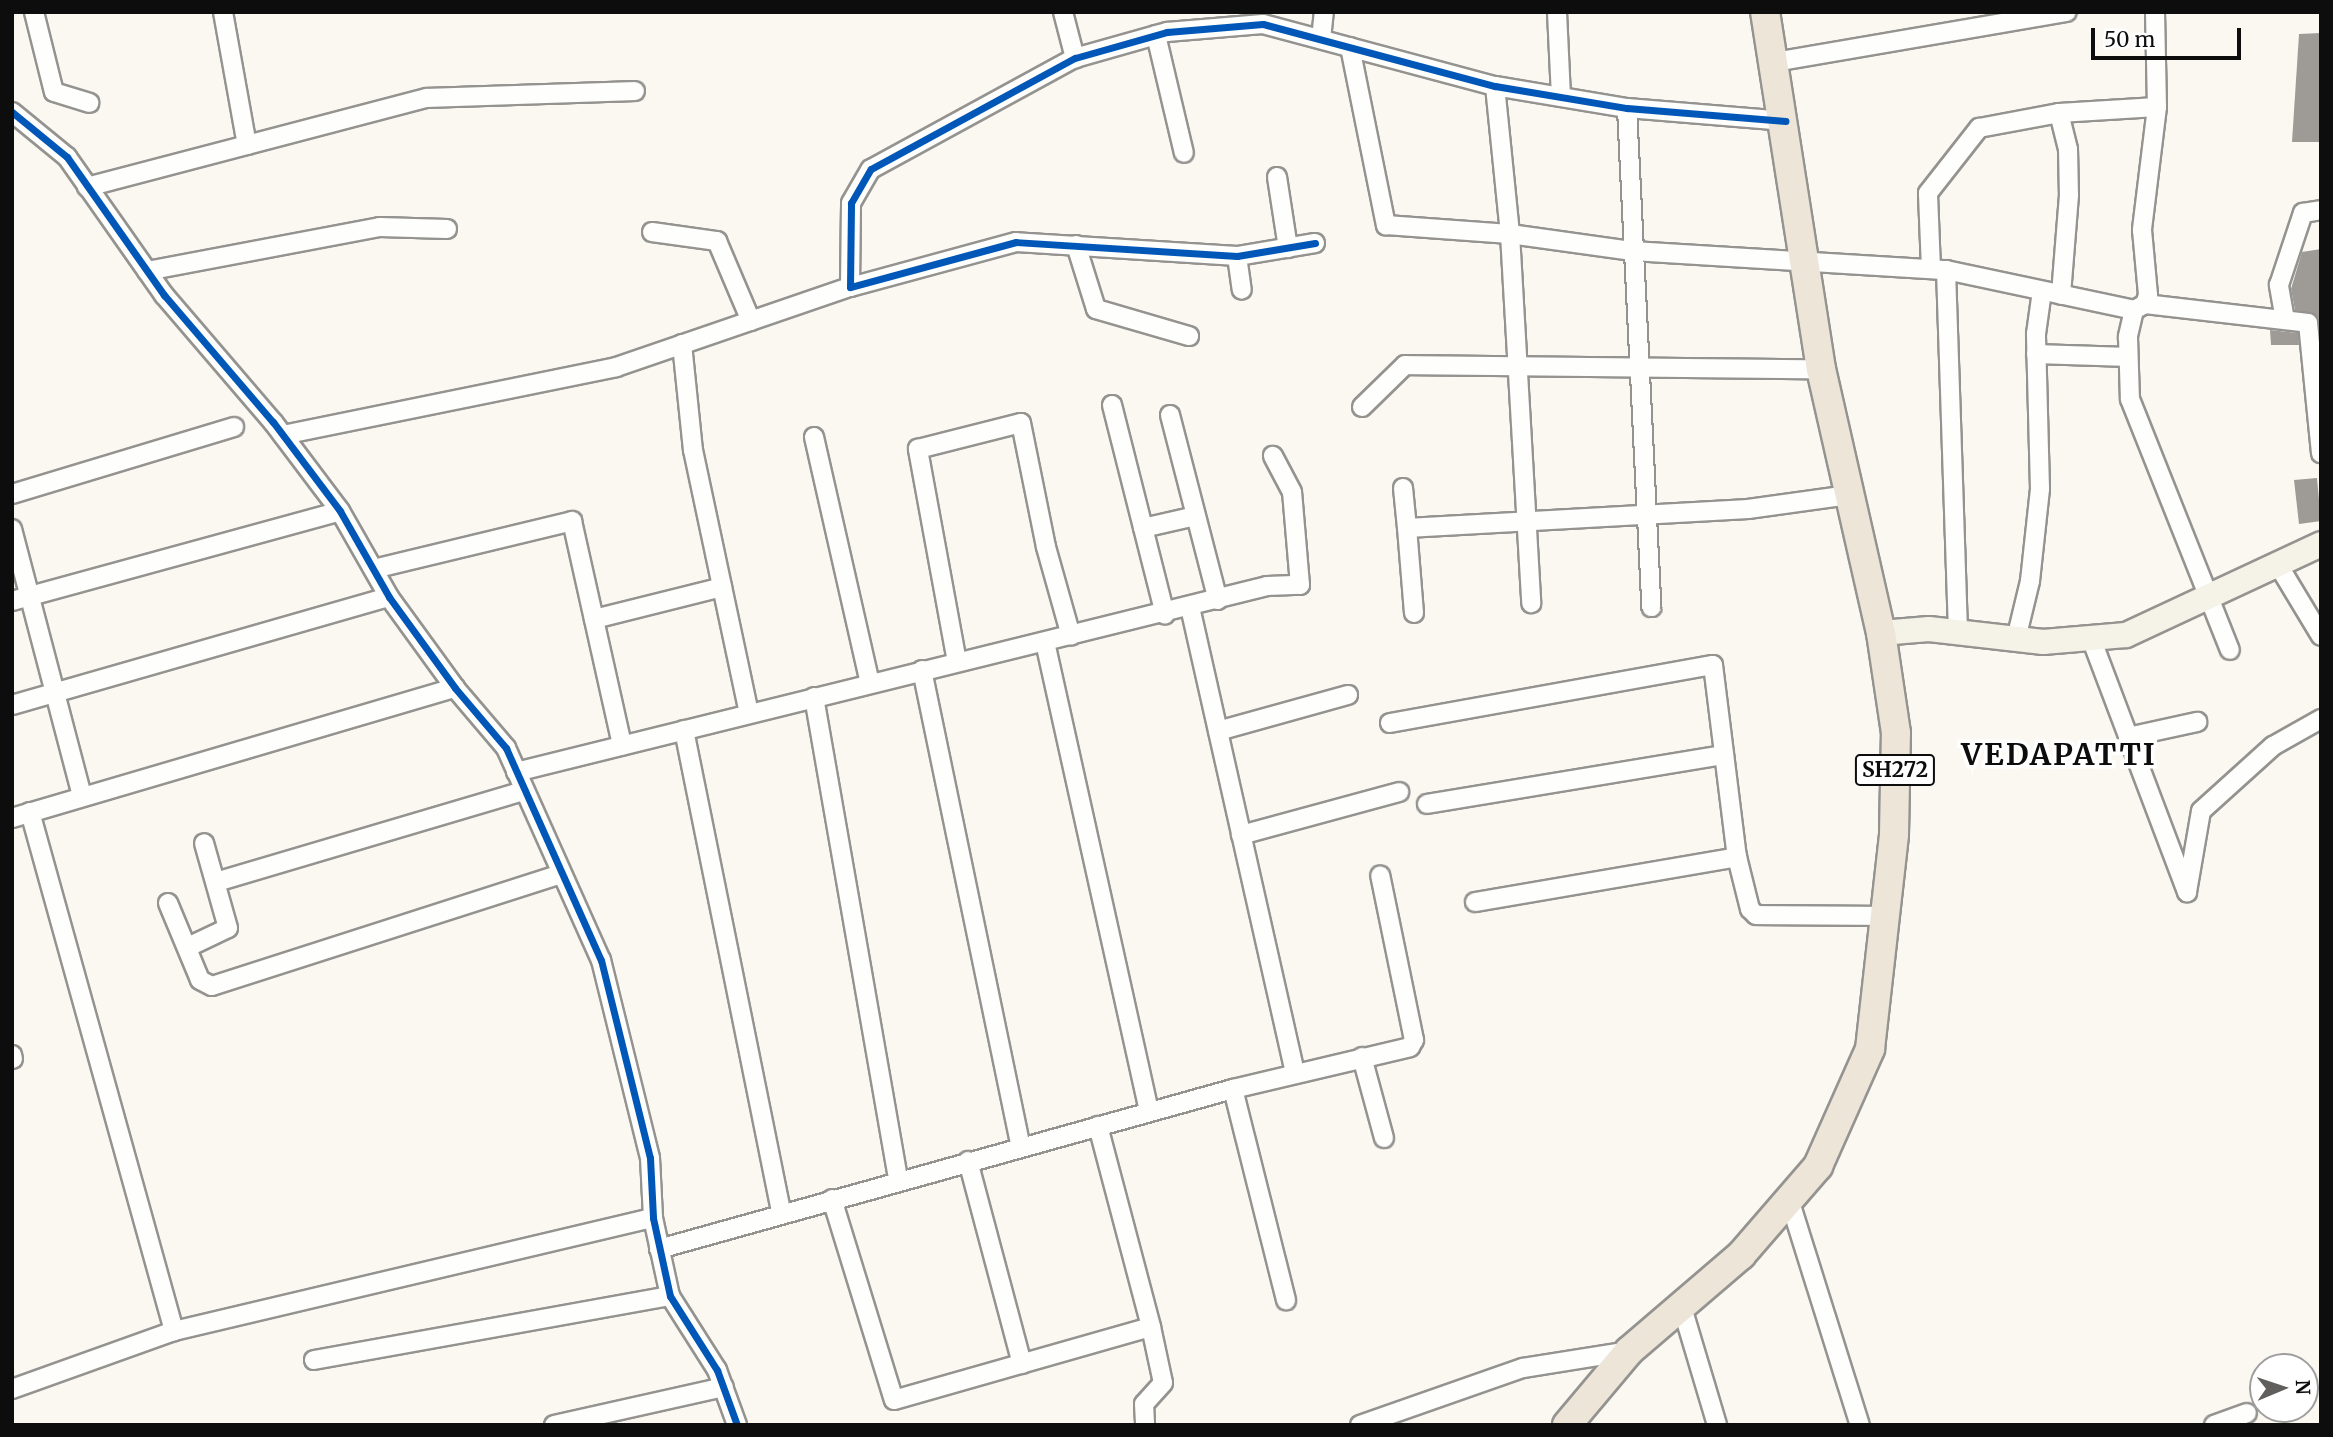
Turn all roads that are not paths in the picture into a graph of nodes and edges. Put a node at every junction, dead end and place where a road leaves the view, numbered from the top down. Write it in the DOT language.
graph roads {
  1 [pos="34,12"];
  2 [pos="223,12"];
  3 [pos="1063,12"];
  4 [pos="1324,12"];
  5 [pos="1557,12"];
  6 [pos="1765,12"];
  7 [pos="2067,12"];
  8 [pos="2155,12"];
  9 [pos="1262,18"];
  10 [pos="1156,35"];
  11 [pos="1321,40"];
  12 [pos="1349,47"];
  13 [pos="1075,58"];
  14 [pos="1774,62"];
  15 [pos="1494,86"];
  16 [pos="635,91"];
  17 [pos="1561,97"];
  18 [pos="89,103"];
  19 [pos="2157,107"];
  20 [pos="1627,108"];
  21 [pos="12,112"];
  22 [pos="2059,113"];
  23 [pos="1785,121"];
  24 [pos="247,145"];
  25 [pos="1184,153"];
  26 [pos="1278,177"];
  27 [pos="86,187"];
  28 [pos="2321,210"];
  29 [pos="447,229"];
  30 [pos="652,232"];
  31 [pos="1510,234"];
  32 [pos="1315,243"];
  33 [pos="1076,245"];
  34 [pos="1288,248"];
  35 [pos="1633,251"];
  36 [pos="1237,256"];
  37 [pos="1805,262"];
  38 [pos="1939,270"];
  39 [pos="147,271"];
  40 [pos="850,287"];
  41 [pos="1242,290"];
  42 [pos="2042,291"];
  43 [pos="2061,295"];
  44 [pos="2139,307"];
  45 [pos="2285,320"];
  46 [pos="751,321"];
  47 [pos="1189,336"];
  48 [pos="682,344"];
  49 [pos="2036,354"];
  50 [pos="2128,357"];
  51 [pos="1514,365"];
  52 [pos="1642,369"];
  53 [pos="1821,369"];
  54 [pos="1112,405"];
  55 [pos="1362,407"];
  56 [pos="1170,415"];
  57 [pos="234,427"];
  58 [pos="283,435"];
  59 [pos="814,437"];
  60 [pos="2321,453"];
  61 [pos="1273,456"];
  62 [pos="1403,488"];
  63 [pos="12,494"];
  64 [pos="1849,495"];
  65 [pos="340,511"];
  66 [pos="1650,513"];
  67 [pos="1196,516"];
  68 [pos="1527,523"];
  69 [pos="1143,528"];
  70 [pos="1407,528"];
  71 [pos="12,529"];
  72 [pos="2321,544"];
  73 [pos="2277,564"];
  74 [pos="374,569"];
  75 [pos="722,587"];
  76 [pos="2205,595"];
  77 [pos="389,597"];
  78 [pos="21,599"];
  79 [pos="1218,600"];
  80 [pos="1531,603"];
  81 [pos="1190,607"];
  82 [pos="1651,607"];
  83 [pos="1414,613"];
  84 [pos="1165,614"];
  85 [pos="594,619"];
  86 [pos="1958,632"];
  87 [pos="1881,633"];
  88 [pos="1071,636"];
  89 [pos="2321,636"];
  90 [pos="2091,638"];
  91 [pos="2016,639"];
  92 [pos="1045,642"];
  93 [pos="2230,650"];
  94 [pos="957,662"];
  95 [pos="922,670"];
  96 [pos="870,682"];
  97 [pos="455,688"];
  98 [pos="56,691"];
  99 [pos="1348,695"];
  100 [pos="814,697"];
  101 [pos="12,705"];
  102 [pos="749,713"];
  103 [pos="2321,719"];
  104 [pos="2197,722"];
  105 [pos="1391,723"];
  106 [pos="684,730"];
  107 [pos="1218,731"];
  108 [pos="2128,737"];
  109 [pos="622,745"];
  110 [pos="1724,755"];
  111 [pos="516,772"];
  112 [pos="524,791"];
  113 [pos="1399,792"];
  114 [pos="82,796"];
  115 [pos="1427,804"];
  116 [pos="30,812"];
  117 [pos="12,818"];
  118 [pos="1241,835"];
  119 [pos="204,844"];
  120 [pos="1737,857"];
  121 [pos="561,874"];
  122 [pos="1380,875"];
  123 [pos="216,882"];
  124 [pos="168,902"];
  125 [pos="1475,902"];
  126 [pos="1884,916"];
  127 [pos="188,947"];
  128 [pos="1362,1057"];
  129 [pos="1295,1073"];
  130 [pos="1233,1089"];
  131 [pos="1149,1112"];
  132 [pos="1098,1126"];
  133 [pos="1384,1138"];
  134 [pos="1021,1146"];
  135 [pos="968,1161"];
  136 [pos="898,1180"];
  137 [pos="832,1199"];
  138 [pos="1789,1199"];
  139 [pos="781,1212"];
  140 [pos="653,1218"];
  141 [pos="659,1249"];
  142 [pos="670,1296"];
  143 [pos="1286,1300"];
  144 [pos="1681,1304"];
  145 [pos="1151,1327"];
  146 [pos="174,1331"];
  147 [pos="1629,1351"];
  148 [pos="314,1360"];
  149 [pos="1021,1364"];
  150 [pos="724,1387"];
  151 [pos="12,1389"];
  152 [pos="2247,1413"];
  153 [pos="626,1418"];
  154 [pos="554,1425"];
  155 [pos="737,1425"];
  156 [pos="1144,1425"];
  157 [pos="1360,1425"];
  158 [pos="1567,1425"];
  159 [pos="1717,1425"];
  160 [pos="1860,1425"];
  161 [pos="2214,1425"];
  1 -- 18 [label="street"];
  2 -- 24 [label="street"];
  3 -- 13 [label="street"];
  4 -- 11 [label="street"];
  5 -- 17 [label="street"];
  6 -- 14 [label="main road, SH272"];
  7 -- 14 [label="street"];
  8 -- 19 [label="street"];
  9 -- 10 [label="street"];
  9 -- 11 [label="street"];
  10 -- 13 [label="street"];
  10 -- 25 [label="street"];
  11 -- 12 [label="street"];
  12 -- 15 [label="street"];
  12 -- 31 [label="street"];
  13 -- 40 [label="street"];
  14 -- 23 [label="main road, SH272"];
  15 -- 17 [label="street"];
  15 -- 31 [label="street"];
  16 -- 24 [label="street"];
  17 -- 20 [label="street"];
  19 -- 22 [label="street"];
  19 -- 44 [label="street"];
  20 -- 23 [label="street"];
  20 -- 35 [label="street"];
  21 -- 27 [label="street"];
  22 -- 38 [label="street"];
  22 -- 43 [label="street"];
  23 -- 37 [label="main road, SH272"];
  24 -- 27 [label="street"];
  26 -- 34 [label="street"];
  27 -- 39 [label="street"];
  28 -- 45 [label="street"];
  29 -- 39 [label="street"];
  30 -- 46 [label="street"];
  31 -- 35 [label="street"];
  31 -- 51 [label="street"];
  32 -- 34 [label="street"];
  33 -- 36 [label="street"];
  33 -- 40 [label="street"];
  33 -- 47 [label="street"];
  34 -- 36 [label="street"];
  35 -- 37 [label="street"];
  35 -- 52 [label="street"];
  36 -- 41 [label="street"];
  37 -- 38 [label="street"];
  37 -- 53 [label="main road, SH272"];
  38 -- 42 [label="street"];
  38 -- 86 [label="street"];
  39 -- 58 [label="street"];
  40 -- 46 [label="street"];
  42 -- 43 [label="street"];
  42 -- 49 [label="street"];
  43 -- 44 [label="street"];
  44 -- 45 [label="street"];
  44 -- 50 [label="street"];
  45 -- 60 [label="street"];
  46 -- 48 [label="street"];
  48 -- 58 [label="street"];
  48 -- 75 [label="street"];
  49 -- 50 [label="street"];
  49 -- 91 [label="street"];
  50 -- 76 [label="street"];
  51 -- 52 [label="street"];
  51 -- 55 [label="street"];
  51 -- 68 [label="street"];
  52 -- 53 [label="street"];
  52 -- 66 [label="street"];
  53 -- 64 [label="main road, SH272"];
  54 -- 69 [label="street"];
  56 -- 67 [label="street"];
  57 -- 63 [label="street"];
  58 -- 65 [label="street"];
  59 -- 96 [label="street"];
  61 -- 79 [label="street"];
  62 -- 70 [label="street"];
  64 -- 66 [label="street"];
  64 -- 87 [label="main road, SH272"];
  65 -- 74 [label="street"];
  65 -- 78 [label="street"];
  66 -- 68 [label="street"];
  66 -- 82 [label="street"];
  67 -- 69 [label="street"];
  67 -- 79 [label="street"];
  68 -- 70 [label="street"];
  68 -- 80 [label="street"];
  69 -- 84 [label="street"];
  70 -- 83 [label="street"];
  71 -- 78 [label="street"];
  72 -- 73 [label="street"];
  73 -- 76 [label="street"];
  73 -- 89 [label="street"];
  74 -- 77 [label="street"];
  74 -- 85 [label="street"];
  75 -- 85 [label="street"];
  75 -- 102 [label="street"];
  76 -- 90 [label="street"];
  76 -- 93 [label="street"];
  77 -- 97 [label="street"];
  77 -- 98 [label="street"];
  78 -- 98 [label="street"];
  79 -- 81 [label="street"];
  81 -- 84 [label="street"];
  81 -- 107 [label="street"];
  84 -- 88 [label="street"];
  85 -- 109 [label="street"];
  86 -- 87 [label="street"];
  86 -- 91 [label="street"];
  87 -- 126 [label="main road, SH272"];
  88 -- 92 [label="street"];
  88 -- 94 [label="street"];
  90 -- 91 [label="street"];
  90 -- 108 [label="street"];
  92 -- 94 [label="street"];
  92 -- 131 [label="street"];
  94 -- 95 [label="street"];
  95 -- 96 [label="street"];
  95 -- 134 [label="street"];
  96 -- 100 [label="street"];
  97 -- 111 [label="street"];
  97 -- 114 [label="street"];
  98 -- 101 [label="street"];
  98 -- 114 [label="street"];
  99 -- 107 [label="street"];
  100 -- 102 [label="street"];
  100 -- 136 [label="street"];
  102 -- 106 [label="street"];
  103 -- 108 [label="street"];
  104 -- 108 [label="street"];
  105 -- 110 [label="street"];
  106 -- 109 [label="street"];
  106 -- 139 [label="street"];
  107 -- 118 [label="street"];
  109 -- 111 [label="street"];
  110 -- 115 [label="street"];
  110 -- 120 [label="street"];
  111 -- 112 [label="street"];
  112 -- 121 [label="street"];
  112 -- 123 [label="street"];
  113 -- 118 [label="street"];
  114 -- 116 [label="street"];
  116 -- 117 [label="street"];
  116 -- 146 [label="street"];
  118 -- 129 [label="street"];
  119 -- 123 [label="street"];
  120 -- 125 [label="street"];
  120 -- 126 [label="street"];
  121 -- 127 [label="street"];
  121 -- 140 [label="street"];
  122 -- 128 [label="street"];
  123 -- 127 [label="street"];
  124 -- 127 [label="street"];
  126 -- 138 [label="main road, SH272"];
  128 -- 129 [label="street"];
  128 -- 133 [label="street"];
  129 -- 130 [label="street"];
  130 -- 131 [label="street"];
  130 -- 143 [label="street"];
  131 -- 132 [label="street"];
  132 -- 134 [label="street"];
  132 -- 145 [label="street"];
  134 -- 135 [label="street"];
  135 -- 136 [label="street"];
  135 -- 149 [label="street"];
  136 -- 137 [label="street"];
  137 -- 139 [label="street"];
  137 -- 149 [label="street"];
  138 -- 144 [label="main road, SH272"];
  138 -- 160 [label="street"];
  139 -- 141 [label="street"];
  140 -- 141 [label="street"];
  140 -- 146 [label="street"];
  141 -- 142 [label="street"];
  142 -- 148 [label="street"];
  142 -- 150 [label="street"];
  144 -- 147 [label="main road, SH272"];
  144 -- 159 [label="street"];
  145 -- 149 [label="street"];
  145 -- 156 [label="street"];
  146 -- 151 [label="street"];
  147 -- 157 [label="street"];
  147 -- 158 [label="main road, SH272"];
  150 -- 153 [label="street"];
  150 -- 155 [label="street"];
  152 -- 161 [label="street"];
  153 -- 154 [label="street"];
}
